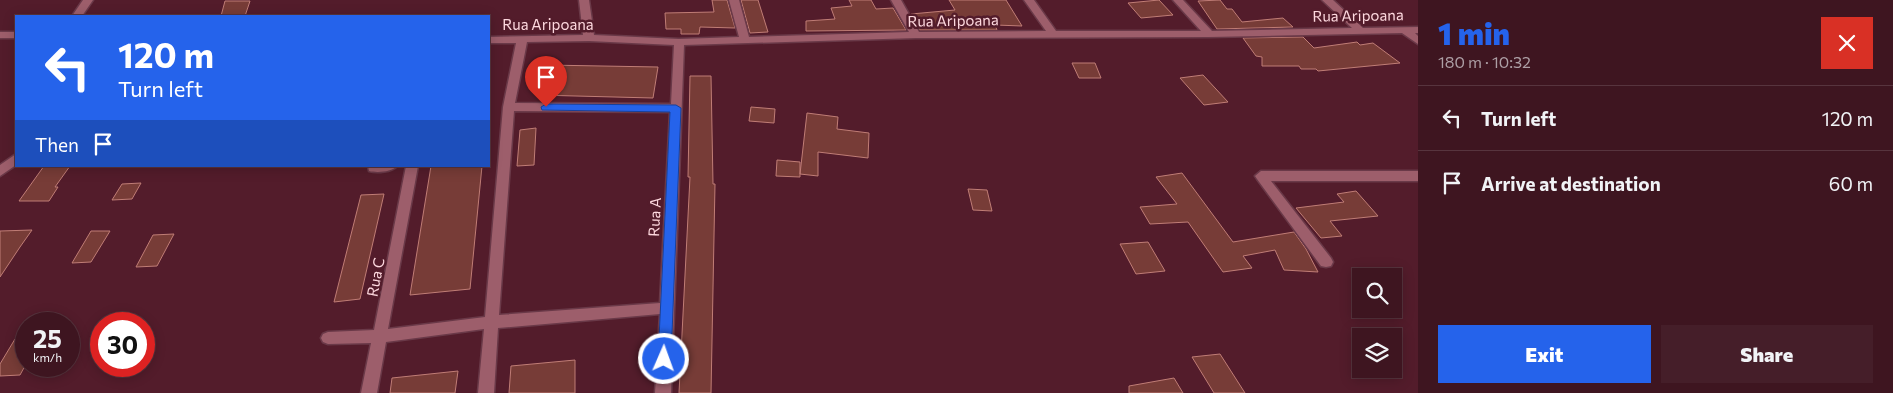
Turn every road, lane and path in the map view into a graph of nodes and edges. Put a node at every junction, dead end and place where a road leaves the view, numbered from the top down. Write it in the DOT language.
graph roads {
  1 [pos="88,0"];
  2 [pos="584,0"];
  3 [pos="734,0"];
  4 [pos="896,0"];
  5 [pos="1029,0"];
  6 [pos="1178,0"];
  7 [pos="1328,0"];
  8 [pos="78,15"];
  9 [pos="1359,29"];
  10 [pos="1404,30"];
  11 [pos="1418,30"];
  12 [pos="1053,34"];
  13 [pos="1209,34"];
  14 [pos="0,35"];
  15 [pos="15,35"];
  16 [pos="916,35"];
  17 [pos="590,38"];
  18 [pos="490,40"];
  19 [pos="522,40"];
  20 [pos="745,40"];
  21 [pos="679,42"];
  22 [pos="1418,42"];
  23 [pos="508,107"];
  24 [pos="676,108"];
  25 [pos="15,159"];
  26 [pos="383,167"];
  27 [pos="412,167"];
  28 [pos="374,168"];
  29 [pos="0,172"];
  30 [pos="1418,176"];
  31 [pos="1326,262"];
  32 [pos="666,308"];
  33 [pos="492,322"];
  34 [pos="380,336"];
  35 [pos="328,338"];
  36 [pos="370,393"];
  37 [pos="486,393"];
  38 [pos="663,393"];
  1 -- 8 [label="street"];
  2 -- 17 [label="street"];
  3 -- 20 [label="street"];
  4 -- 16 [label="street"];
  5 -- 12 [label="street"];
  6 -- 13 [label="street"];
  7 -- 9 [label="street"];
  9 -- 10 [label="street, Rua Aripoana"];
  9 -- 13 [label="street, Rua Aripoana"];
  10 -- 11 [label="street, Rua Aripoana"];
  10 -- 22 [label="street"];
  12 -- 13 [label="street, Rua Aripoana"];
  12 -- 16 [label="street, Rua Aripoana"];
  14 -- 15 [label="street"];
  16 -- 20 [label="street, Rua Aripoana"];
  17 -- 19 [label="street, Rua Aripoana"];
  17 -- 21 [label="street, Rua Aripoana"];
  18 -- 19 [label="street, Rua Aripoana"];
  19 -- 23 [label="street"];
  20 -- 21 [label="street, Rua Aripoana"];
  21 -- 24 [label="street, Rua A"];
  23 -- 24 [label="street"];
  23 -- 33 [label="street"];
  24 -- 32 [label="street, Rua A"];
  25 -- 29 [label="street"];
  26 -- 28 [label="street"];
  27 -- 34 [label="street, Rua C"];
  30 -- 31 [label="street"];
  32 -- 33 [label="street"];
  32 -- 38 [label="street, Rua A"];
  33 -- 34 [label="street"];
  33 -- 37 [label="street"];
  34 -- 35 [label="street"];
  34 -- 36 [label="street, Rua C"];
}
